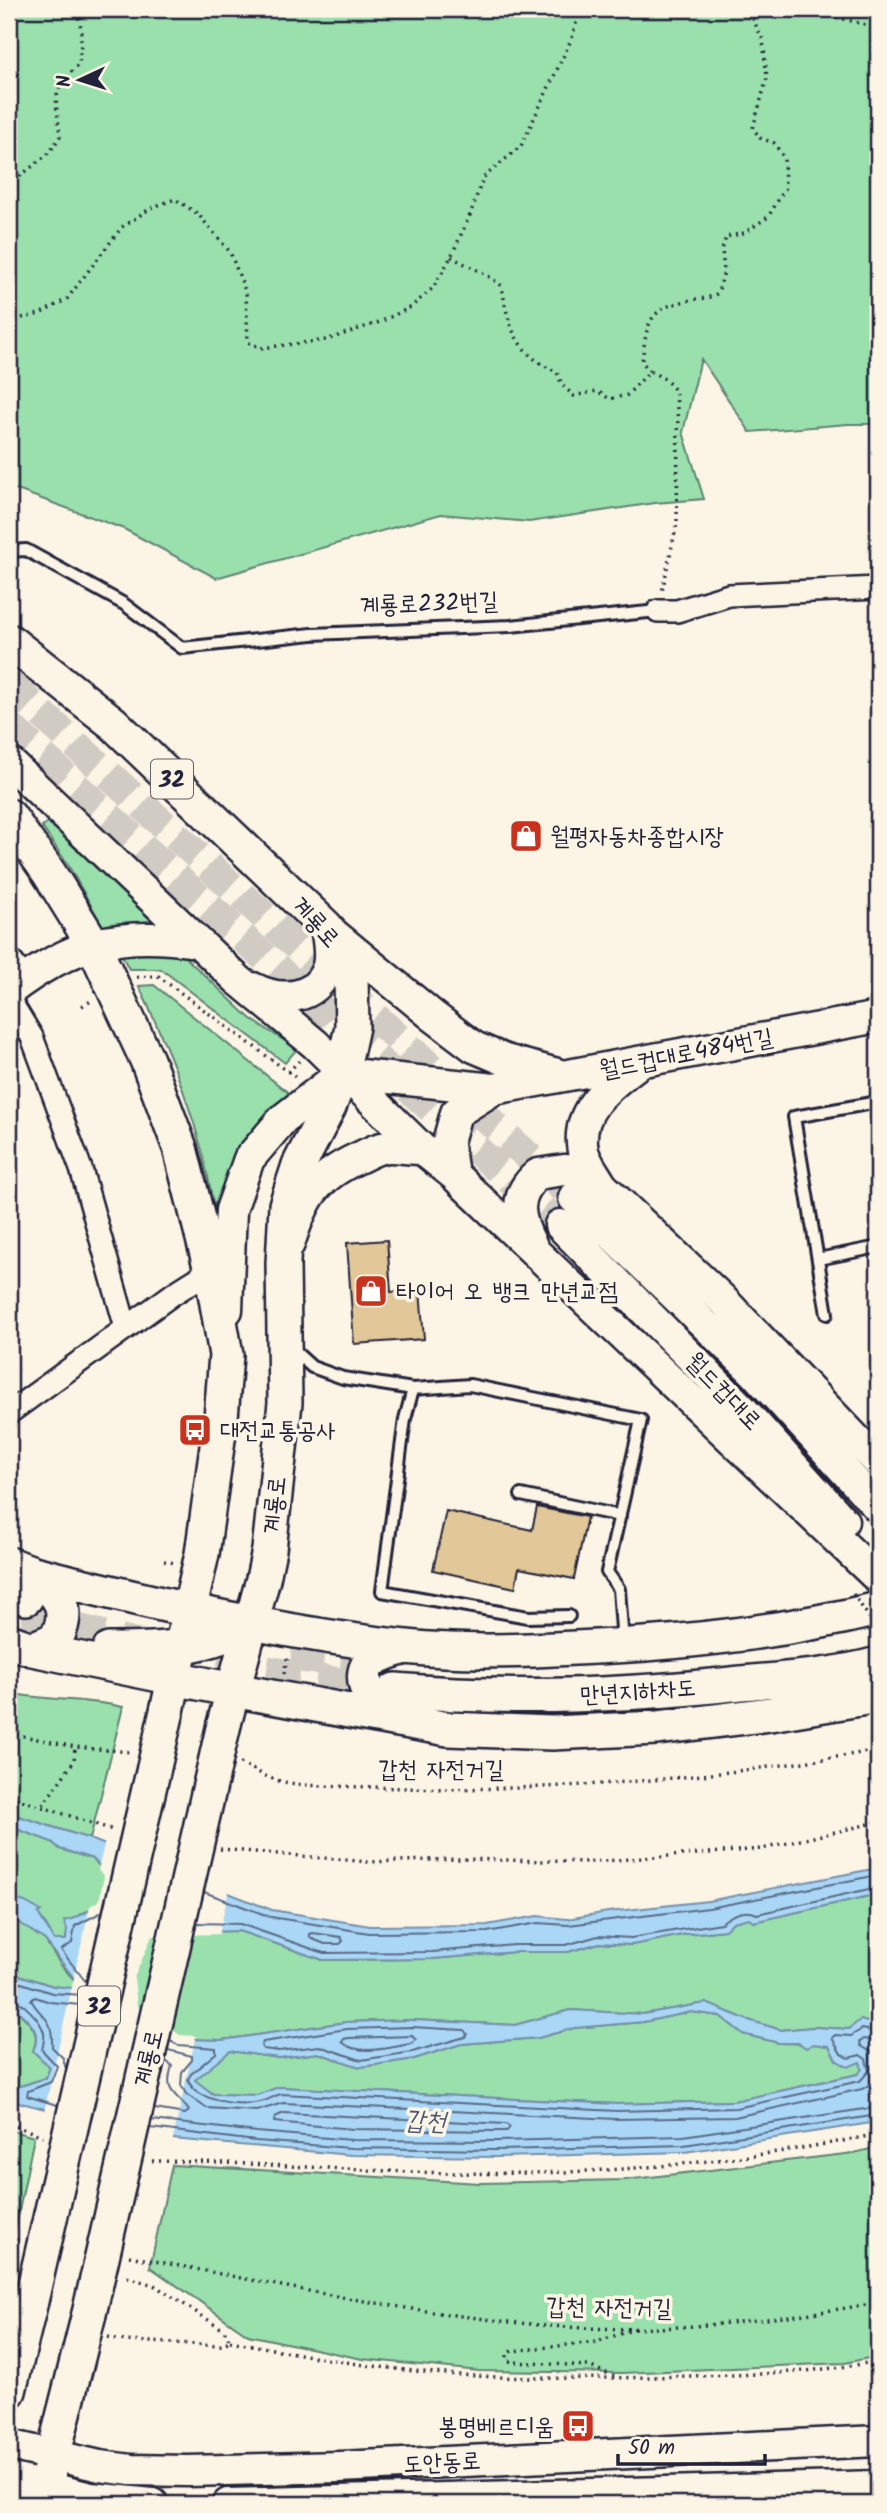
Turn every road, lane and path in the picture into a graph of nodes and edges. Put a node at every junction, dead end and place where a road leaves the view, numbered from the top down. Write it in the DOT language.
graph roads {
  1 [pos="75,9"];
  2 [pos="580,9"];
  3 [pos="748,9"];
  4 [pos="817,9"];
  5 [pos="878,29"];
  6 [pos="9,185"];
  7 [pos="451,257"];
  8 [pos="9,323"];
  9 [pos="650,371"];
  10 [pos="9,551"];
  11 [pos="878,588"];
  12 [pos="658,611"];
  13 [pos="9,641"];
  14 [pos="9,762"];
  15 [pos="9,816"];
  16 [pos="327,937"];
  17 [pos="197,942"];
  18 [pos="93,944"];
  19 [pos="135,978"];
  20 [pos="237,979"];
  21 [pos="13,982"];
  22 [pos="878,1017"];
  23 [pos="641,1062"];
  24 [pos="342,1073"];
  25 [pos="567,1076"];
  26 [pos="299,1080"];
  27 [pos="494,1089"];
  28 [pos="878,1102"];
  29 [pos="422,1149"];
  30 [pos="453,1174"];
  31 [pos="603,1187"];
  32 [pos="574,1198"];
  33 [pos="560,1225"];
  34 [pos="878,1247"];
  35 [pos="536,1252"];
  36 [pos="818,1259"];
  37 [pos="283,1263"];
  38 [pos="211,1270"];
  39 [pos="827,1314"];
  40 [pos="126,1328"];
  41 [pos="283,1340"];
  42 [pos="226,1355"];
  43 [pos="414,1389"];
  44 [pos="9,1413"];
  45 [pos="878,1462"];
  46 [pos="521,1495"];
  47 [pos="878,1507"];
  48 [pos="620,1516"];
  49 [pos="878,1566"];
  50 [pos="878,1578"];
  51 [pos="866,1602"];
  52 [pos="19,1606"];
  53 [pos="189,1611"];
  54 [pos="569,1616"];
  55 [pos="252,1622"];
  56 [pos="292,1629"];
  57 [pos="878,1630"];
  58 [pos="878,1642"];
  59 [pos="623,1646"];
  60 [pos="878,1664"];
  61 [pos="400,1667"];
  62 [pos="174,1678"];
  63 [pos="233,1690"];
  64 [pos="878,1696"];
  65 [pos="280,1698"];
  66 [pos="410,1722"];
  67 [pos="9,1733"];
  68 [pos="75,1747"];
  69 [pos="878,1750"];
  70 [pos="142,1752"];
  71 [pos="230,1761"];
  72 [pos="9,1796"];
  73 [pos="42,1806"];
  74 [pos="878,1822"];
  75 [pos="114,1830"];
  76 [pos="219,1849"];
  77 [pos="9,2124"];
  78 [pos="878,2134"];
  79 [pos="44,2136"];
  80 [pos="142,2161"];
  81 [pos="9,2239"];
  82 [pos="22,2241"];
  83 [pos="116,2254"];
  84 [pos="118,2274"];
  85 [pos="878,2303"];
  86 [pos="88,2324"];
  87 [pos="640,2328"];
  88 [pos="230,2341"];
  89 [pos="878,2361"];
  90 [pos="620,2378"];
  91 [pos="9,2392"];
  92 [pos="878,2441"];
  93 [pos="9,2445"];
  94 [pos="54,2455"];
  95 [pos="9,2478"];
  96 [pos="878,2486"];
  97 [pos="43,2495"];
  98 [pos="334,2503"];
  99 [pos="153,2504"];
  100 [pos="228,2504"];
  1 -- 6 [label="path"];
  2 -- 7 [label="path"];
  3 -- 9 [label="path"];
  4 -- 5 [label="path"];
  7 -- 8 [label="path"];
  7 -- 9 [label="path"];
  9 -- 12 [label="path"];
  10 -- 12 [label="lane, 계룡로232번길"];
  11 -- 12 [label="street, 계룡로232번길"];
  13 -- 16 [label="main road, 계룡로 / 32"];
  14 -- 17 [label="street"];
  15 -- 18 [label="main road"];
  16 -- 20 [label="street"];
  16 -- 24 [label="main road, 계룡로 / 32"];
  16 -- 25 [label="street"];
  17 -- 18 [label="street"];
  17 -- 20 [label="street"];
  18 -- 21 [label="street"];
  18 -- 38 [label="main road"];
  19 -- 26 [label="path"];
  20 -- 24 [label="street"];
  21 -- 40 [label="street"];
  22 -- 23 [label="street, 월드컵대로484번길"];
  23 -- 25 [label="street, 월드컵대로484번길"];
  23 -- 31 [label="street"];
  24 -- 27 [label="street"];
  24 -- 29 [label="street"];
  24 -- 37 [label="main road, 계룡로 / 32"];
  24 -- 42 [label="street"];
  25 -- 27 [label="street, 월드컵대로484번길"];
  27 -- 30 [label="street"];
  28 -- 36 [label="lane"];
  29 -- 30 [label="street"];
  29 -- 37 [label="street"];
  30 -- 35 [label="street"];
  31 -- 35 [label="street"];
  31 -- 45 [label="street"];
  32 -- 47 [label="street, 월드컵대로"];
  33 -- 49 [label="street, 월드컵대로"];
  34 -- 36 [label="lane"];
  35 -- 50 [label="street"];
  36 -- 39 [label="lane"];
  37 -- 41 [label="main road, 계룡로 / 32"];
  38 -- 40 [label="street"];
  38 -- 42 [label="main road"];
  40 -- 44 [label="street"];
  41 -- 43 [label="lane"];
  41 -- 55 [label="main road, 계룡로 / 32"];
  42 -- 53 [label="main road"];
  43 -- 48 [label="lane"];
  43 -- 54 [label="lane"];
  46 -- 48 [label="lane"];
  48 -- 59 [label="lane"];
  51 -- 57 [label="path, bridge"];
  51 -- 59 [label="main road"];
  52 -- 53 [label="main road"];
  52 -- 55 [label="main road"];
  52 -- 62 [label="main road"];
  53 -- 55 [label="main road"];
  53 -- 62 [label="main road"];
  55 -- 56 [label="main road"];
  55 -- 63 [label="main road, 계룡로 / 32"];
  56 -- 61 [label="main road"];
  56 -- 65 [label="path"];
  58 -- 61 [label="main road, 만년지하차도"];
  59 -- 61 [label="main road"];
  60 -- 61 [label="main road, 만년지하차도"];
  61 -- 66 [label="main road"];
  62 -- 63 [label="main road"];
  62 -- 91 [label="main road, 32, bridge"];
  63 -- 65 [label="main road"];
  63 -- 86 [label="main road, 계룡로 / 32, bridge"];
  64 -- 66 [label="main road"];
  65 -- 66 [label="main road"];
  67 -- 68 [label="path"];
  68 -- 70 [label="path"];
  68 -- 73 [label="path"];
  69 -- 71 [label="path, 갑천 자전거길"];
  72 -- 73 [label="path"];
  73 -- 75 [label="path"];
  74 -- 76 [label="path"];
  77 -- 79 [label="path"];
  78 -- 80 [label="path"];
  81 -- 82 [label="path"];
  83 -- 87 [label="path, 갑천 자전거길"];
  84 -- 88 [label="path"];
  85 -- 87 [label="path, 갑천 자전거길"];
  86 -- 88 [label="path"];
  86 -- 94 [label="main road, 계룡로 / 32"];
  87 -- 90 [label="path"];
  88 -- 90 [label="path"];
  89 -- 90 [label="path"];
  92 -- 94 [label="street, 도안동로"];
  93 -- 94 [label="street, 도안동로"];
  94 -- 97 [label="main road, 계룡로 / 32"];
  95 -- 97 [label="street"];
  96 -- 98 [label="street, 도안동로"];
  97 -- 99 [label="street"];
  98 -- 100 [label="street, 도안동로"];
}
